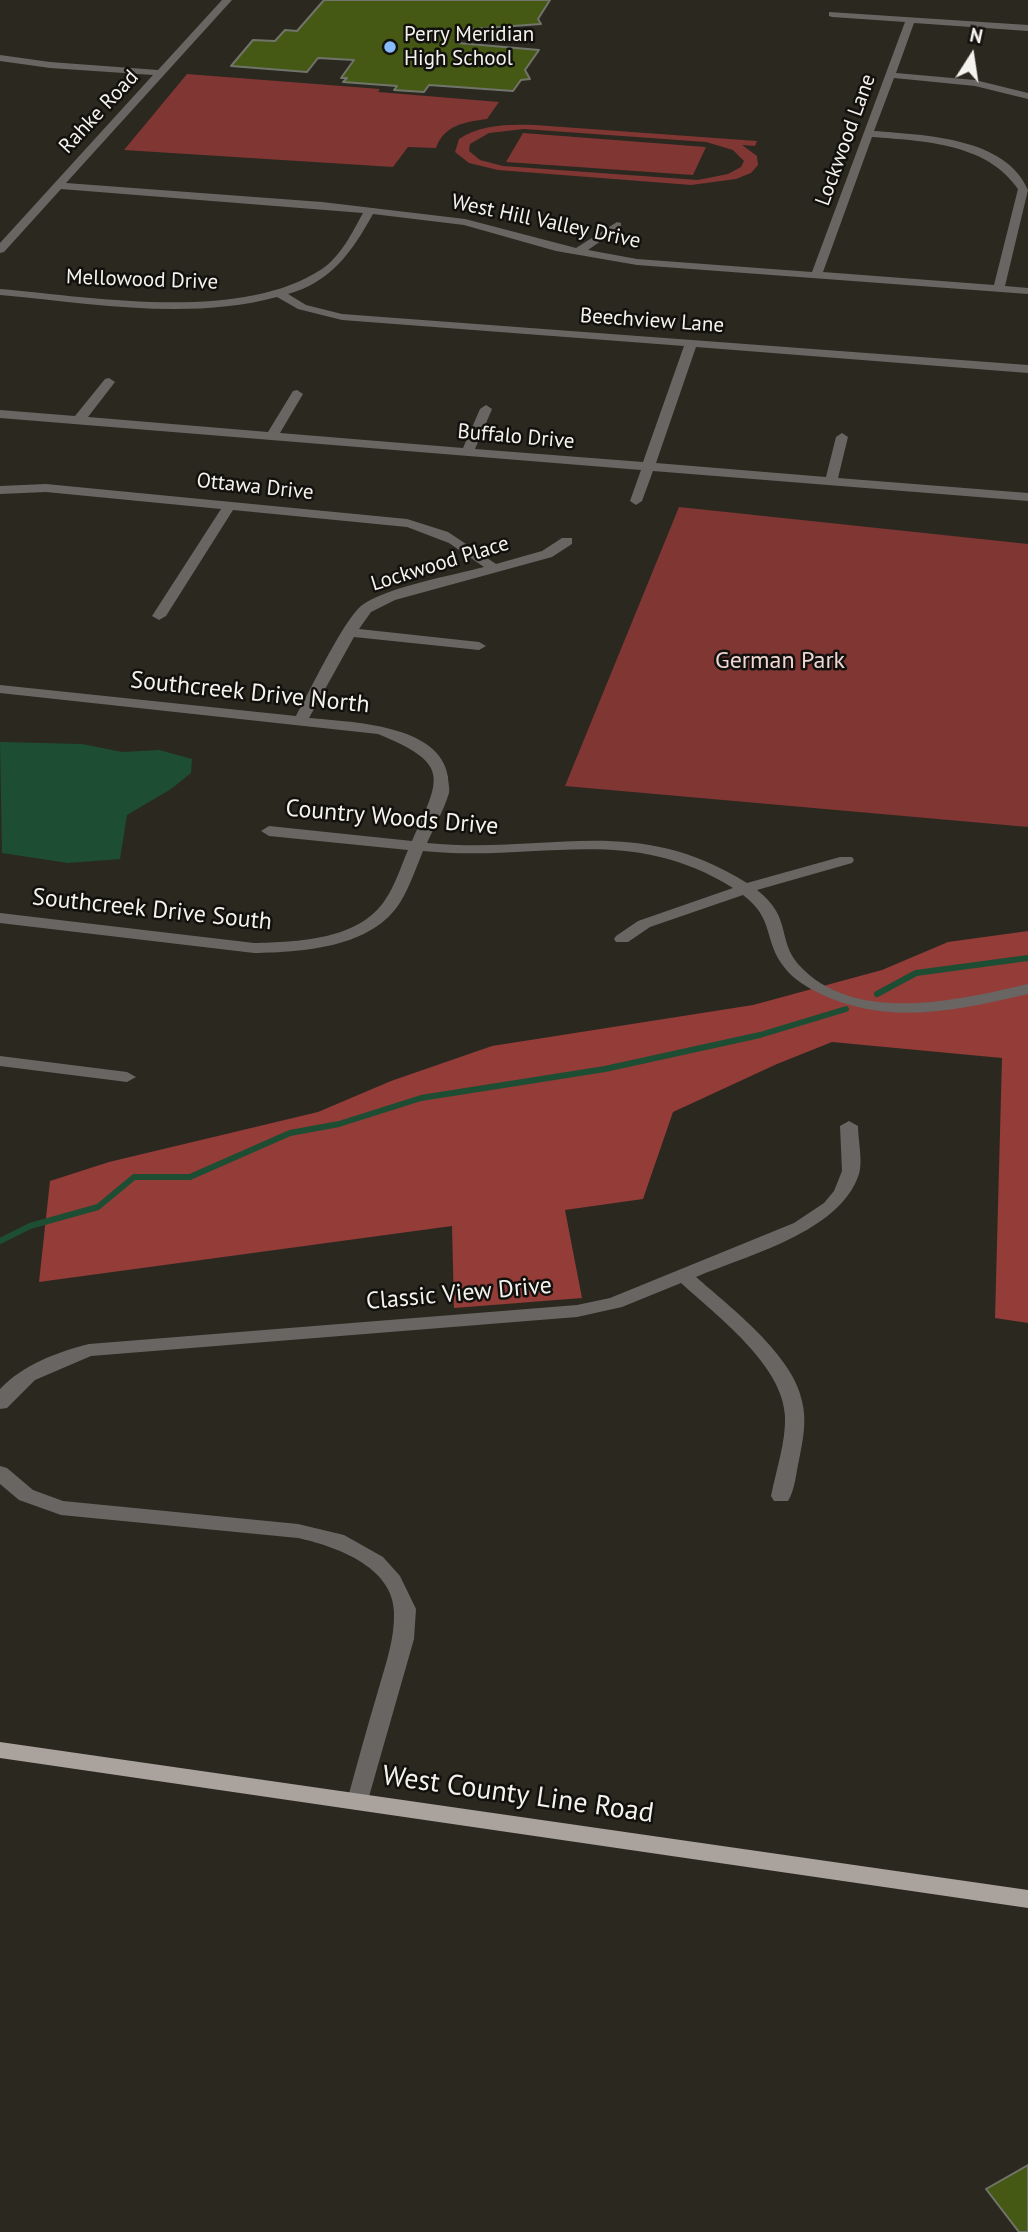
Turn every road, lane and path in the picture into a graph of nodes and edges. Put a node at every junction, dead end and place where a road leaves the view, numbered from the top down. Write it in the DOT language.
graph roads {
  1 [pos="227,0"];
  2 [pos="832,14"];
  3 [pos="911,19"];
  4 [pos="1028,28"];
  5 [pos="0,58"];
  6 [pos="161,73"];
  7 [pos="890,75"];
  8 [pos="1028,96"];
  9 [pos="869,134"];
  10 [pos="57,186"];
  11 [pos="370,210"];
  12 [pos="617,225"];
  13 [pos="5,238"];
  14 [pos="0,250"];
  15 [pos="578,252"];
  16 [pos="816,275"];
  17 [pos="999,288"];
  18 [pos="1028,291"];
  19 [pos="0,292"];
  20 [pos="278,293"];
  21 [pos="691,344"];
  22 [pos="1028,369"];
  23 [pos="110,382"];
  24 [pos="297,394"];
  25 [pos="486,409"];
  26 [pos="0,414"];
  27 [pos="79,420"];
  28 [pos="272,436"];
  29 [pos="842,437"];
  30 [pos="467,452"];
  31 [pos="648,467"];
  32 [pos="831,481"];
  33 [pos="0,490"];
  34 [pos="1028,497"];
  35 [pos="636,501"];
  36 [pos="230,505"];
  37 [pos="567,541"];
  38 [pos="494,569"];
  39 [pos="159,616"];
  40 [pos="349,632"];
  41 [pos="479,646"];
  42 [pos="0,689"];
  43 [pos="301,720"];
  44 [pos="269,831"];
  45 [pos="416,846"];
  46 [pos="846,860"];
  47 [pos="745,889"];
  48 [pos="0,918"];
  49 [pos="621,939"];
  50 [pos="1028,989"];
  51 [pos="0,1062"];
  52 [pos="127,1077"];
  53 [pos="849,1126"];
  54 [pos="683,1275"];
  55 [pos="0,1403"];
  56 [pos="0,1473"];
  57 [pos="782,1496"];
  58 [pos="0,1751"];
  59 [pos="358,1801"];
  60 [pos="1028,1899"];
  1 -- 6 [label="street, Rahke Road"];
  2 -- 3 [label="street"];
  3 -- 4 [label="street"];
  3 -- 7 [label="street, Lockwood Lane"];
  5 -- 6 [label="street"];
  6 -- 10 [label="street, Rahke Road"];
  7 -- 8 [label="street"];
  7 -- 9 [label="street, Lockwood Lane"];
  9 -- 16 [label="street, Lockwood Lane"];
  9 -- 17 [label="street"];
  10 -- 11 [label="street, West Hill Valley Drive"];
  10 -- 13 [label="street, Rahke Road"];
  11 -- 15 [label="street, West Hill Valley Drive"];
  11 -- 20 [label="street, Mellowood Drive"];
  12 -- 15 [label="street"];
  13 -- 14 [label="street, Rahke Road"];
  15 -- 16 [label="street, West Hill Valley Drive"];
  16 -- 17 [label="street, West Hill Valley Drive"];
  17 -- 18 [label="street, West Hill Valley Drive"];
  19 -- 20 [label="street, Mellowood Drive"];
  20 -- 21 [label="street, Beechview Lane"];
  21 -- 22 [label="street, Beechview Lane"];
  21 -- 31 [label="street"];
  23 -- 27 [label="street"];
  24 -- 28 [label="street"];
  25 -- 30 [label="street"];
  26 -- 27 [label="street, Buffalo Drive"];
  27 -- 28 [label="street, Buffalo Drive"];
  28 -- 30 [label="street, Buffalo Drive"];
  29 -- 32 [label="street"];
  30 -- 31 [label="street, Buffalo Drive"];
  31 -- 32 [label="street, Buffalo Drive"];
  31 -- 35 [label="street"];
  32 -- 34 [label="street, Buffalo Drive"];
  33 -- 36 [label="street, Ottawa Drive"];
  36 -- 38 [label="street, Ottawa Drive"];
  36 -- 39 [label="street"];
  37 -- 38 [label="street, Lockwood Place"];
  38 -- 40 [label="street, Lockwood Place"];
  40 -- 41 [label="street"];
  40 -- 43 [label="street, Lockwood Place"];
  42 -- 43 [label="street, Southcreek Drive North"];
  43 -- 45 [label="street, Southcreek Drive North"];
  44 -- 45 [label="street, Country Woods Drive"];
  45 -- 47 [label="street, Country Woods Drive"];
  45 -- 48 [label="street, Southcreek Drive South"];
  46 -- 47 [label="street"];
  47 -- 49 [label="street"];
  47 -- 50 [label="street, Country Woods Drive"];
  51 -- 52 [label="street"];
  53 -- 54 [label="street, Classic View Drive"];
  54 -- 55 [label="street, Classic View Drive"];
  54 -- 57 [label="street"];
  56 -- 59 [label="street"];
  58 -- 59 [label="main road, West County Line Road"];
  59 -- 60 [label="main road, West County Line Road"];
}
